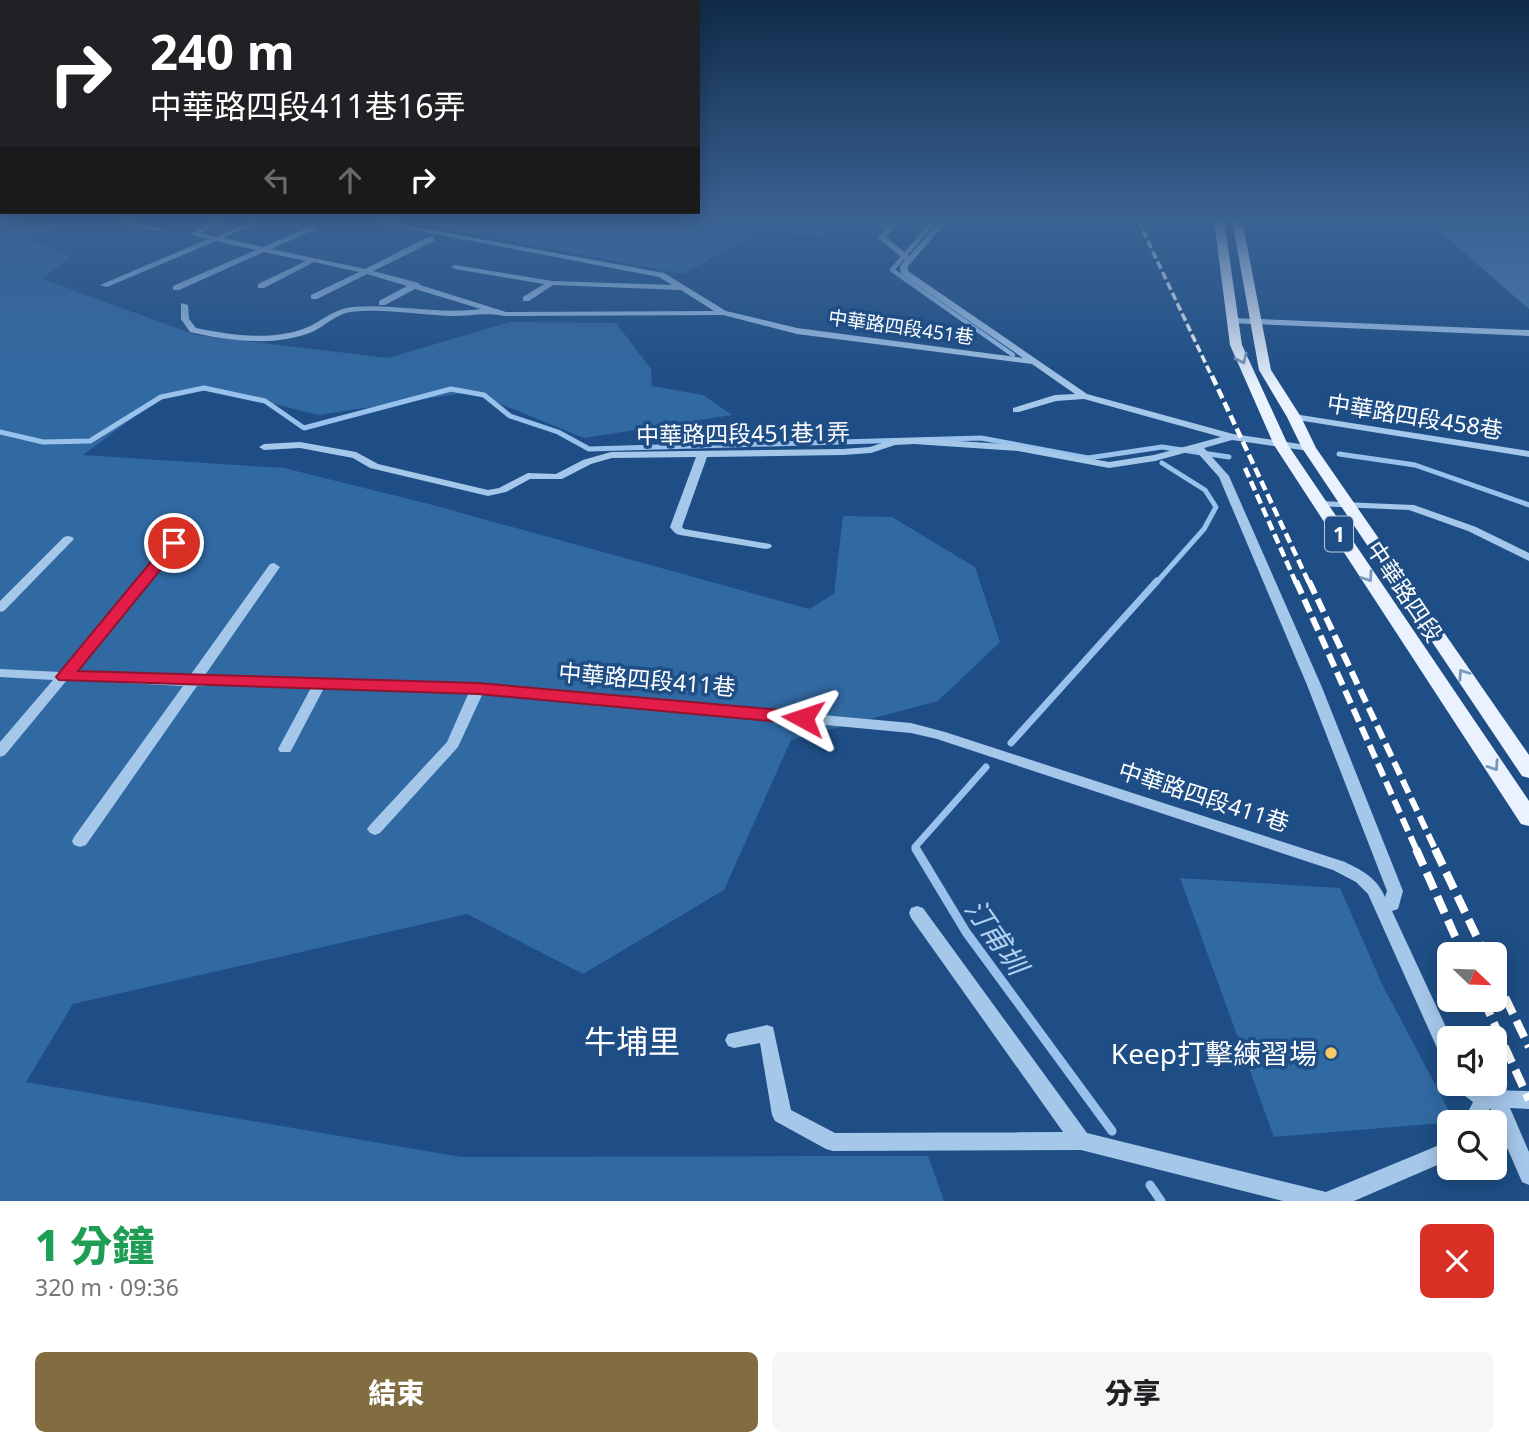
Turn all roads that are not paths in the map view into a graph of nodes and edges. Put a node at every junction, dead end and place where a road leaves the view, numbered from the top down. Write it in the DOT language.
graph roads {
  1 [pos="126,276"];
  2 [pos="202,276"];
  3 [pos="281,276"];
  4 [pos="355,276"];
  5 [pos="383,276"];
  6 [pos="510,276"];
  7 [pos="663,276"];
  8 [pos="907,276"];
  9 [pos="1227,276"];
  10 [pos="1247,276"];
  11 [pos="552,283"];
  12 [pos="104,285"];
  13 [pos="416,285"];
  14 [pos="261,286"];
  15 [pos="176,288"];
  16 [pos="684,288"];
  17 [pos="314,297"];
  18 [pos="526,299"];
  19 [pos="382,303"];
  20 [pos="184,305"];
  21 [pos="493,310"];
  22 [pos="723,313"];
  23 [pos="1233,321"];
  24 [pos="1256,323"];
  25 [pos="1529,333"];
  26 [pos="1035,362"];
  27 [pos="1084,396"];
  28 [pos="1016,410"];
  29 [pos="1294,417"];
  30 [pos="1231,437"];
  31 [pos="1282,445"];
  32 [pos="264,447"];
  33 [pos="1199,448"];
  34 [pos="1309,448"];
  35 [pos="703,453"];
  36 [pos="1529,454"];
  37 [pos="1347,503"];
  38 [pos="1319,504"];
  39 [pos="68,539"];
  40 [pos="174,543"];
  41 [pos="766,546"];
  42 [pos="1529,558"];
  43 [pos="274,567"];
  44 [pos="0,608"];
  45 [pos="0,673"];
  46 [pos="65,677"];
  47 [pos="194,682"];
  48 [pos="321,682"];
  49 [pos="478,688"];
  50 [pos="285,749"];
  51 [pos="0,752"];
  52 [pos="1529,771"];
  53 [pos="1529,818"];
  54 [pos="375,829"];
  55 [pos="80,841"];
  56 [pos="1383,908"];
  57 [pos="917,914"];
  58 [pos="1437,1027"];
  59 [pos="734,1040"];
  60 [pos="1485,1096"];
  61 [pos="1490,1099"];
  62 [pos="1529,1100"];
  63 [pos="1482,1110"];
  64 [pos="1081,1141"];
  65 [pos="1437,1155"];
  66 [pos="1529,1175"];
  67 [pos="1323,1201"];
  68 [pos="1329,1201"];
  1 -- 12 [label="lane"];
  2 -- 15 [label="lane"];
  3 -- 14 [label="lane"];
  4 -- 17 [label="lane"];
  5 -- 13 [label="lane, 中華路四段451巷"];
  6 -- 11 [label="lane"];
  7 -- 16 [label="lane, 中華路四段451巷"];
  8 -- 26 [label="lane, 中華路四段451巷"];
  9 -- 23 [label="main road, 中華路四段 / 1"];
  10 -- 24 [label="main road, 中華路四段 / 1"];
  11 -- 16 [label="lane"];
  11 -- 18 [label="lane"];
  13 -- 19 [label="lane"];
  13 -- 21 [label="lane, 中華路四段451巷"];
  16 -- 22 [label="lane, 中華路四段451巷"];
  20 -- 21 [label="lane"];
  21 -- 22 [label="lane, 中華路四段451巷"];
  22 -- 26 [label="lane, 中華路四段451巷"];
  23 -- 24 [label="lane"];
  23 -- 31 [label="main road, 中華路四段 / 1, one-way"];
  24 -- 25 [label="lane"];
  24 -- 29 [label="main road, 中華路四段 / 1"];
  26 -- 27 [label="lane, 中華路四段451巷"];
  27 -- 28 [label="lane"];
  27 -- 30 [label="lane, 中華路四段451巷"];
  29 -- 34 [label="main road, 中華路四段 / 1"];
  29 -- 36 [label="lane, 中華路四段458巷"];
  30 -- 31 [label="lane, 中華路四段451巷"];
  30 -- 33 [label="lane, 中華路四段451巷1弄"];
  31 -- 34 [label="lane, 中華路四段451巷"];
  31 -- 38 [label="main road, 中華路四段 / 1"];
  32 -- 35 [label="lane, 中華路四段451巷1弄"];
  33 -- 35 [label="lane, 中華路四段451巷1弄"];
  33 -- 56 [label="lane"];
  34 -- 37 [label="main road, 中華路四段 / 1"];
  35 -- 41 [label="lane"];
  37 -- 38 [label="lane"];
  37 -- 42 [label="lane"];
  52 -- 37 [label="main road, 中華路四段 / 1, one-way"];
  38 -- 53 [label="main road, 中華路四段 / 1, one-way"];
  39 -- 44 [label="lane"];
  40 -- 46 [label="lane"];
  43 -- 47 [label="lane"];
  45 -- 46 [label="lane, 中華路四段411巷"];
  46 -- 47 [label="lane, 中華路四段411巷"];
  46 -- 51 [label="lane"];
  47 -- 48 [label="lane, 中華路四段411巷"];
  47 -- 55 [label="lane"];
  48 -- 49 [label="lane, 中華路四段411巷"];
  48 -- 50 [label="lane"];
  49 -- 54 [label="lane"];
  49 -- 56 [label="lane, 中華路四段411巷"];
  56 -- 58 [label="lane, 中華路四段411巷"];
  57 -- 64 [label="lane"];
  59 -- 64 [label="lane"];
  60 -- 61 [label="lane"];
  61 -- 62 [label="lane"];
  61 -- 63 [label="lane"];
  61 -- 66 [label="lane"];
  64 -- 67 [label="lane"];
  65 -- 68 [label="lane"];
}
